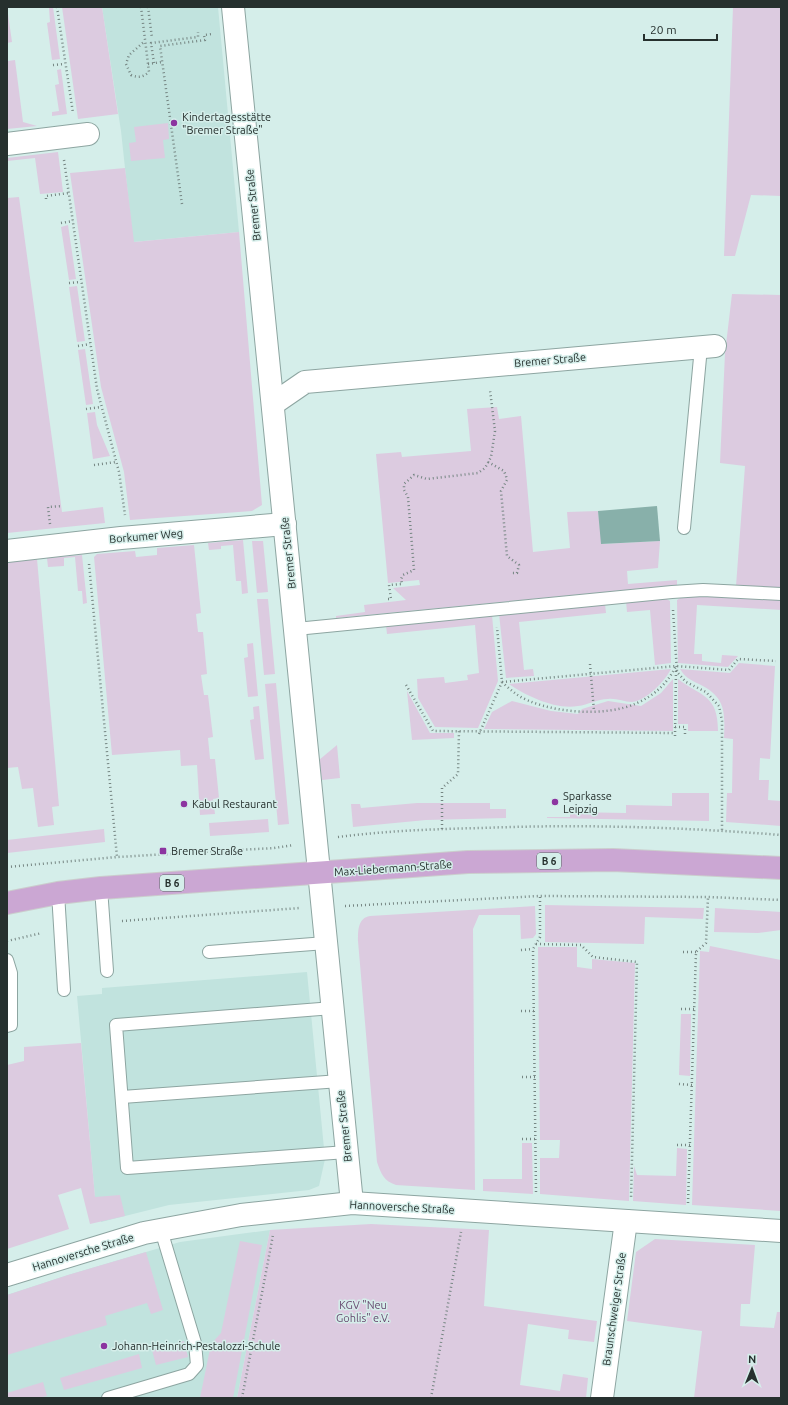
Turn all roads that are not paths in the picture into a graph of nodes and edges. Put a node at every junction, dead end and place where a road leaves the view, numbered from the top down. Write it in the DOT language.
graph roads {
  1 [pos="233,7"];
  2 [pos="88,134"];
  3 [pos="7,144"];
  4 [pos="708,346"];
  5 [pos="273,404"];
  6 [pos="285,524"];
  7 [pos="684,528"];
  8 [pos="7,551"];
  9 [pos="781,594"];
  10 [pos="296,629"];
  11 [pos="781,868"];
  12 [pos="318,874"];
  13 [pos="101,888"];
  14 [pos="58,893"];
  15 [pos="7,903"];
  16 [pos="326,943"];
  17 [pos="209,952"];
  18 [pos="7,960"];
  19 [pos="108,971"];
  20 [pos="64,990"];
  21 [pos="333,1008"];
  22 [pos="7,1026"];
  23 [pos="340,1080"];
  24 [pos="122,1097"];
  25 [pos="347,1152"];
  26 [pos="352,1203"];
  27 [pos="628,1213"];
  28 [pos="161,1230"];
  29 [pos="781,1231"];
  30 [pos="7,1275"];
  31 [pos="108,1398"];
  32 [pos="602,1398"];
  1 -- 5 [label="street, Bremer Straße"];
  2 -- 3 [label="street"];
  4 -- 5 [label="street, Bremer Straße"];
  4 -- 7 [label="lane"];
  5 -- 6 [label="street, Bremer Straße"];
  6 -- 8 [label="street, Borkumer Weg"];
  6 -- 10 [label="street, Bremer Straße"];
  9 -- 10 [label="lane"];
  10 -- 12 [label="street, Bremer Straße"];
  11 -- 12 [label="main road, Max-Liebermann-Straße / B 6"];
  12 -- 13 [label="main road, Max-Liebermann-Straße / B 6"];
  12 -- 16 [label="street, Bremer Straße"];
  13 -- 14 [label="main road, Max-Liebermann-Straße / B 6"];
  13 -- 19 [label="lane"];
  14 -- 15 [label="main road, Max-Liebermann-Straße / B 6"];
  14 -- 20 [label="lane"];
  16 -- 17 [label="lane"];
  16 -- 21 [label="street, Bremer Straße"];
  18 -- 22 [label="lane"];
  21 -- 23 [label="street, Bremer Straße"];
  21 -- 24 [label="lane"];
  23 -- 24 [label="lane"];
  23 -- 25 [label="street, Bremer Straße"];
  24 -- 25 [label="lane"];
  25 -- 26 [label="street, Bremer Straße"];
  26 -- 27 [label="street, Hannoversche Straße"];
  26 -- 28 [label="street, Hannoversche Straße"];
  27 -- 29 [label="street, Hannoversche Straße"];
  27 -- 32 [label="street, Braunschweiger Straße"];
  28 -- 30 [label="street, Hannoversche Straße"];
  28 -- 31 [label="lane"];
}
